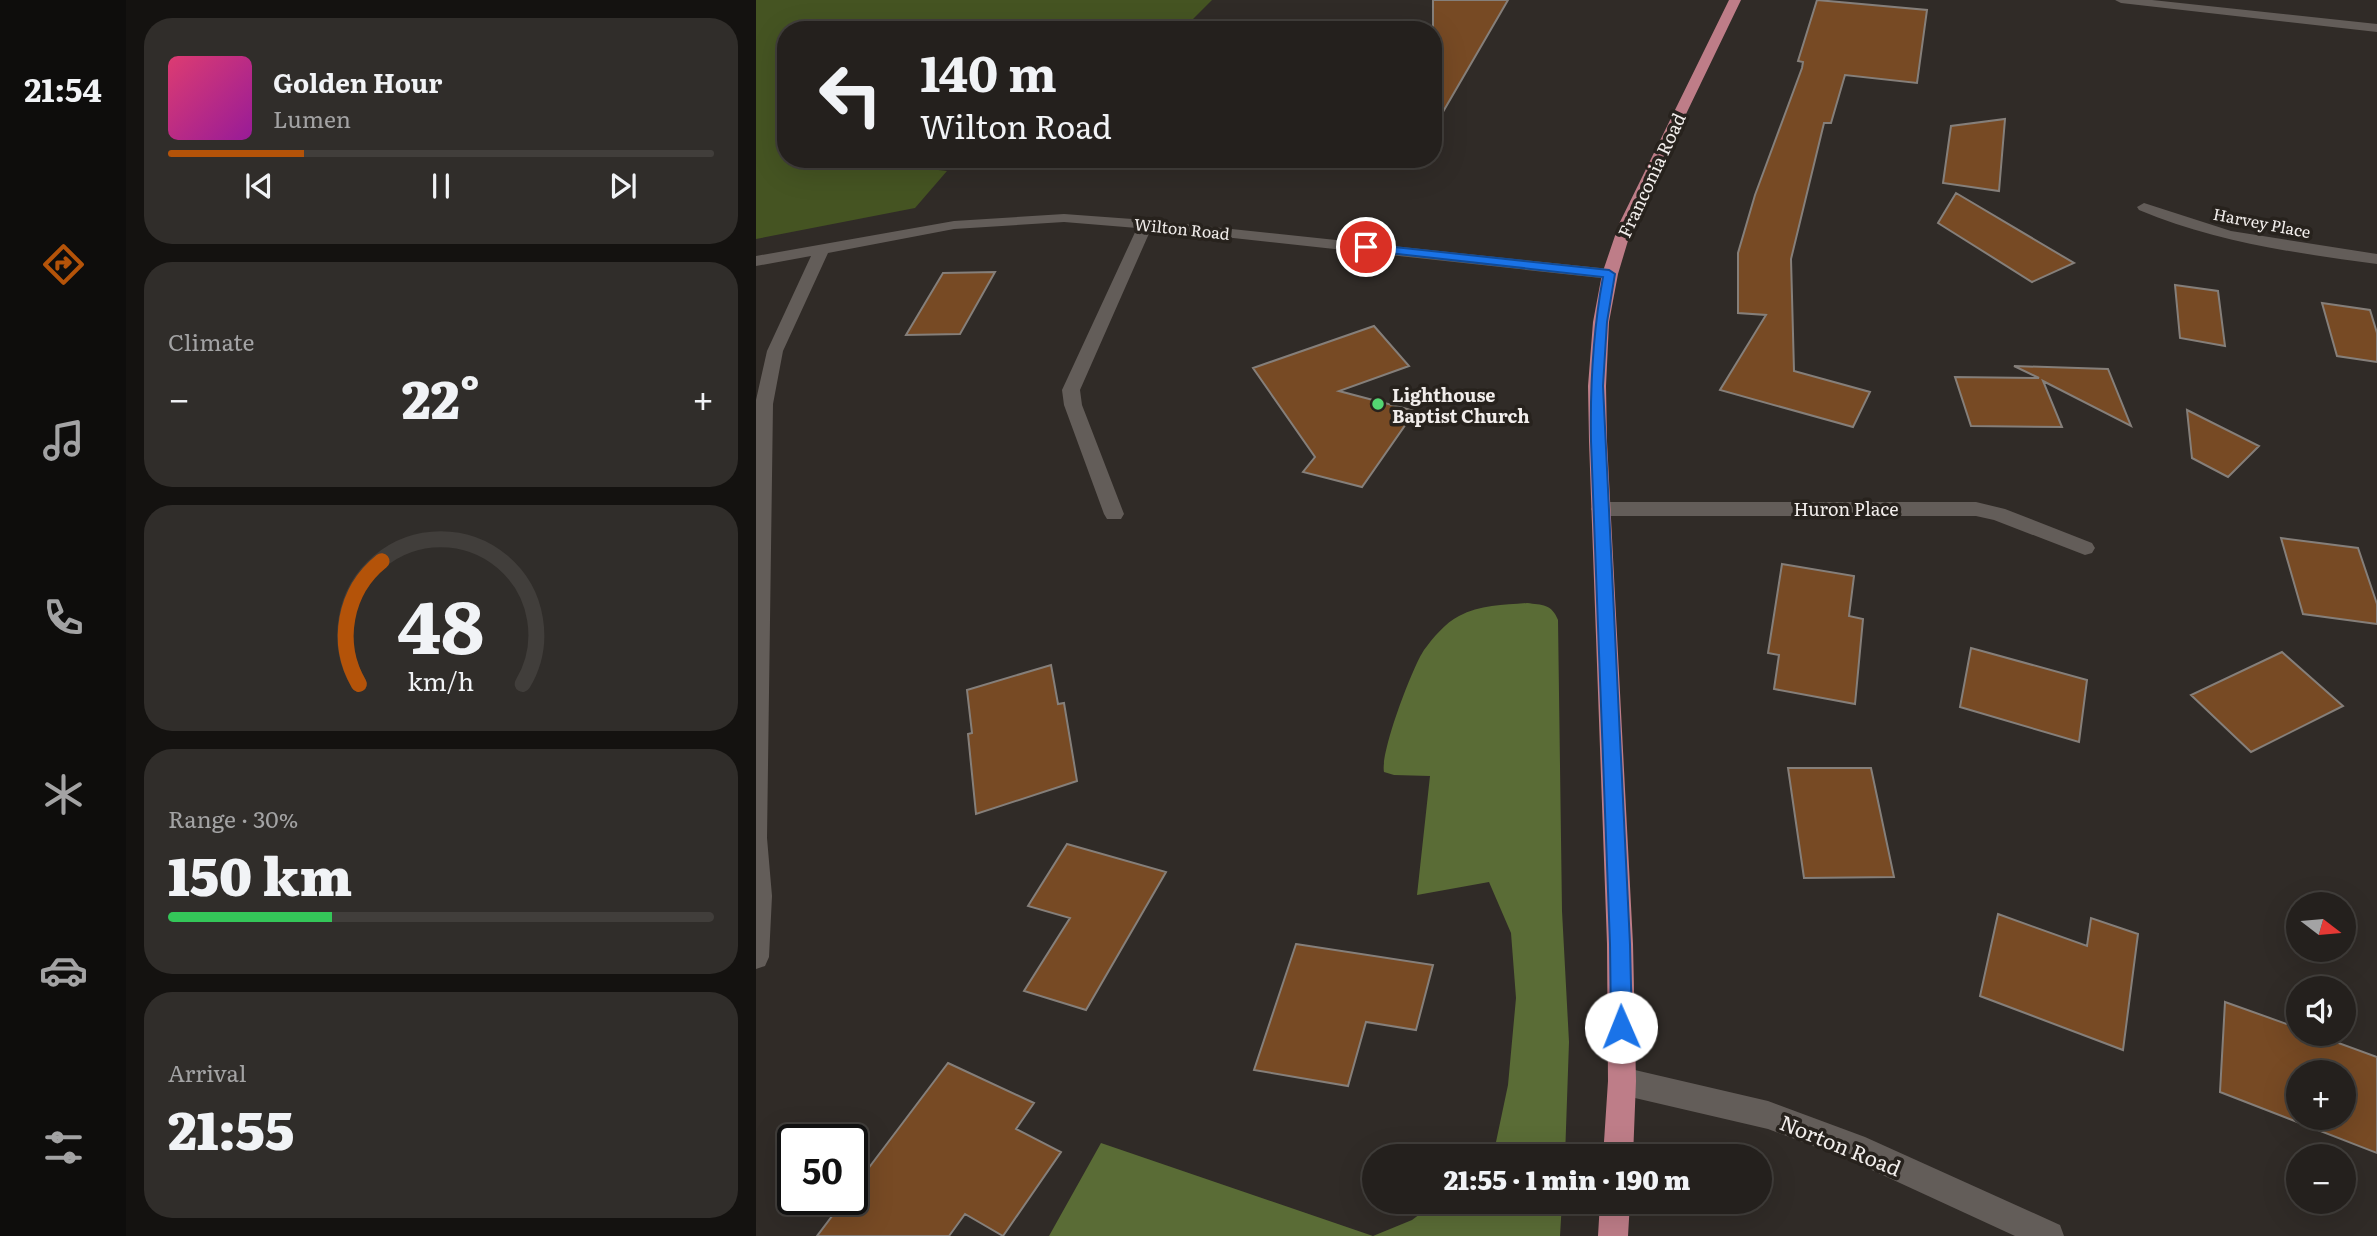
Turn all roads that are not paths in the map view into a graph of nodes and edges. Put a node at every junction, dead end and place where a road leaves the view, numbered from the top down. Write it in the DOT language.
graph roads {
  1 [pos="1735,0"];
  2 [pos="2121,0"];
  3 [pos="2377,28"];
  4 [pos="2144,207"];
  5 [pos="1146,223"];
  6 [pos="822,248"];
  7 [pos="2377,259"];
  8 [pos="756,261"];
  9 [pos="1609,274"];
  10 [pos="1601,509"];
  11 [pos="1114,514"];
  12 [pos="2085,548"];
  13 [pos="756,839"];
  14 [pos="756,957"];
  15 [pos="1622,1081"];
  16 [pos="1619,1144"];
  17 [pos="1614,1214"];
  18 [pos="1613,1236"];
  19 [pos="2049,1236"];
  1 -- 9 [label="main road, Franconia Road"];
  2 -- 3 [label="street"];
  4 -- 7 [label="street, Harvey Place"];
  5 -- 6 [label="street, Wilton Road"];
  5 -- 9 [label="street, Wilton Road"];
  5 -- 11 [label="street"];
  6 -- 8 [label="street, Wilton Road"];
  6 -- 13 [label="street"];
  9 -- 10 [label="main road, Franconia Road"];
  10 -- 12 [label="street, Huron Place"];
  10 -- 15 [label="main road, Franconia Road"];
  13 -- 14 [label="street"];
  15 -- 16 [label="main road, Franconia Road"];
  15 -- 19 [label="street, Norton Road"];
  17 -- 18 [label="main road"];
}
